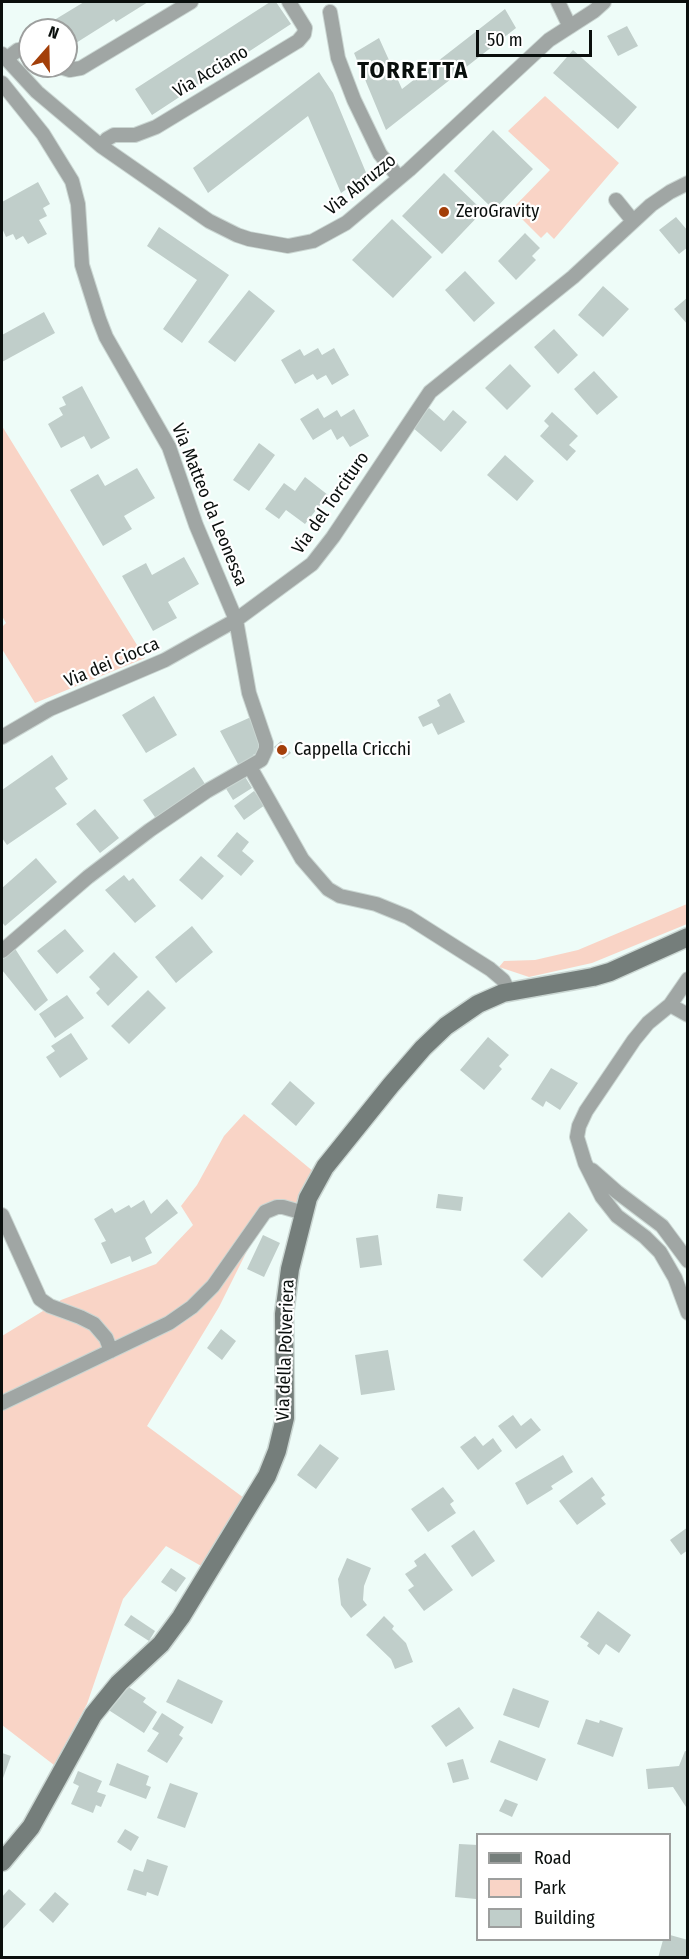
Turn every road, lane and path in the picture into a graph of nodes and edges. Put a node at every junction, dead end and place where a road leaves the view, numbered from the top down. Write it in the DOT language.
graph roads {
  1 [pos="191,2"];
  2 [pos="289,2"];
  3 [pos="558,2"];
  4 [pos="604,2"];
  5 [pos="330,12"];
  6 [pos="569,25"];
  7 [pos="18,50"];
  8 [pos="4,56"];
  9 [pos="78,69"];
  10 [pos="2,84"];
  11 [pos="101,146"];
  12 [pos="399,178"];
  13 [pos="687,183"];
  14 [pos="616,200"];
  15 [pos="633,221"];
  16 [pos="236,620"];
  17 [pos="2,737"];
  18 [pos="250,767"];
  19 [pos="687,937"];
  20 [pos="668,947"];
  21 [pos="2,951"];
  22 [pos="687,952"];
  23 [pos="687,979"];
  24 [pos="509,992"];
  25 [pos="670,1005"];
  26 [pos="687,1015"];
  27 [pos="579,1147"];
  28 [pos="304,1213"];
  29 [pos="2,1215"];
  30 [pos="687,1261"];
  31 [pos="687,1313"];
  32 [pos="111,1351"];
  33 [pos="2,1403"];
  34 [pos="2,1862"];
  1 -- 9 [label="street"];
  2 -- 11 [label="street, Via Acciano"];
  3 -- 6 [label="street"];
  4 -- 6 [label="street, Via Abruzzo"];
  5 -- 12 [label="street"];
  6 -- 12 [label="street, Via Abruzzo"];
  7 -- 8 [label="street"];
  8 -- 11 [label="street, Via Abruzzo"];
  10 -- 16 [label="street, Via Matteo da Leonessa"];
  11 -- 12 [label="street, Via Abruzzo"];
  13 -- 15 [label="street, Via del Torcituro"];
  14 -- 15 [label="street"];
  15 -- 16 [label="street, Via del Torcituro"];
  16 -- 17 [label="street, Via dei Ciocca"];
  16 -- 18 [label="street"];
  18 -- 21 [label="street"];
  18 -- 24 [label="street"];
  19 -- 20 [label="main road, Via della Polveriera"];
  20 -- 22 [label="street"];
  20 -- 24 [label="main road, Via della Polveriera"];
  23 -- 25 [label="street"];
  24 -- 28 [label="main road, Via della Polveriera"];
  25 -- 26 [label="street"];
  25 -- 27 [label="street"];
  27 -- 30 [label="street"];
  27 -- 31 [label="street"];
  28 -- 32 [label="street"];
  28 -- 34 [label="main road, Via della Polveriera"];
  29 -- 32 [label="street"];
  32 -- 33 [label="street"];
}
